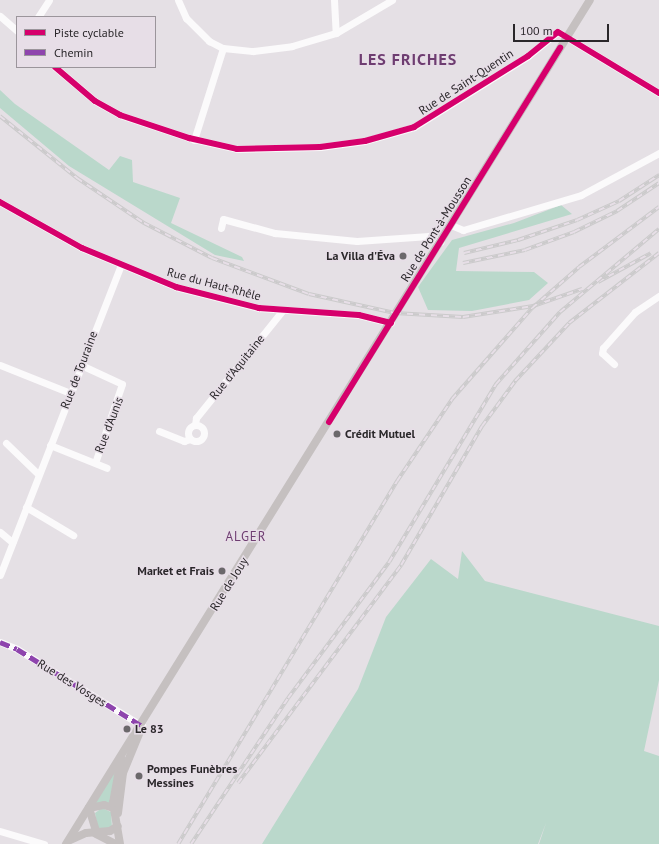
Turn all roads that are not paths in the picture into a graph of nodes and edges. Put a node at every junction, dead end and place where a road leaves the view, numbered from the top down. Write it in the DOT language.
graph roads {
  1 [pos="49,0"];
  2 [pos="178,0"];
  3 [pos="334,0"];
  4 [pos="392,0"];
  5 [pos="590,0"];
  6 [pos="0,16"];
  7 [pos="39,16"];
  8 [pos="16,30"];
  9 [pos="336,33"];
  10 [pos="568,36"];
  11 [pos="223,48"];
  12 [pos="56,68"];
  13 [pos="659,93"];
  14 [pos="194,140"];
  15 [pos="659,153"];
  16 [pos="0,202"];
  17 [pos="451,225"];
  18 [pos="221,228"];
  19 [pos="441,242"];
  20 [pos="121,265"];
  21 [pos="659,296"];
  22 [pos="282,310"];
  23 [pos="391,323"];
  24 [pos="614,364"];
  25 [pos="0,365"];
  26 [pos="81,365"];
  27 [pos="70,393"];
  28 [pos="329,422"];
  29 [pos="195,425"];
  30 [pos="160,431"];
  31 [pos="190,439"];
  32 [pos="6,443"];
  33 [pos="50,446"];
  34 [pos="95,463"];
  35 [pos="107,468"];
  36 [pos="38,474"];
  37 [pos="26,507"];
  38 [pos="0,532"];
  39 [pos="73,535"];
  40 [pos="12,542"];
  41 [pos="0,575"];
  42 [pos="0,642"];
  43 [pos="142,726"];
  44 [pos="128,744"];
  45 [pos="88,808"];
  46 [pos="116,809"];
  47 [pos="117,822"];
  48 [pos="0,831"];
  49 [pos="96,833"];
  50 [pos="68,842"];
  51 [pos="44,844"];
  52 [pos="116,844"];
  53 [pos="120,844"];
  1 -- 7 [label="street"];
  2 -- 11 [label="street"];
  3 -- 9 [label="street"];
  4 -- 9 [label="street"];
  5 -- 10 [label="main road, Rue de Pont-à-Mousson"];
  6 -- 8 [label="street"];
  9 -- 11 [label="street"];
  10 -- 13 [label="street"];
  10 -- 14 [label="street, Rue de Saint-Quentin"];
  10 -- 17 [label="main road, Rue de Pont-à-Mousson"];
  11 -- 14 [label="street"];
  12 -- 14 [label="street, Rue de Saint-Quentin"];
  15 -- 17 [label="street"];
  16 -- 20 [label="street, Rue du Haut-Rhêle"];
  17 -- 19 [label="main road, Rue de Pont-à-Mousson"];
  18 -- 19 [label="street"];
  19 -- 23 [label="main road, Rue de Pont-à-Mousson"];
  20 -- 22 [label="street, Rue du Haut-Rhêle"];
  20 -- 26 [label="street, Rue de Touraine"];
  21 -- 24 [label="street"];
  22 -- 23 [label="street, Rue du Haut-Rhêle"];
  22 -- 29 [label="street, Rue d'Aquitaine"];
  23 -- 28 [label="main road, Rue de Pont-à-Mousson"];
  25 -- 27 [label="street"];
  26 -- 27 [label="street, Rue de Touraine"];
  26 -- 34 [label="street, Rue d'Aunis"];
  27 -- 33 [label="street, Rue de Touraine"];
  28 -- 43 [label="main road, Rue de Jouy"];
  29 -- 31 [label="street, Rue d'Aquitaine"];
  29 -- 31 [label="street"];
  30 -- 31 [label="street"];
  32 -- 36 [label="street"];
  33 -- 34 [label="street, Rue d'Aunis"];
  33 -- 36 [label="street, Rue de Touraine"];
  34 -- 35 [label="street, Rue d'Aunis"];
  36 -- 37 [label="street, Rue de Touraine"];
  37 -- 39 [label="street"];
  37 -- 40 [label="street, Rue de Touraine"];
  38 -- 40 [label="street"];
  40 -- 41 [label="street, Rue de Touraine"];
  42 -- 43 [label="street, Rue des Vosges"];
  43 -- 44 [label="main road, Rue de Jouy"];
  43 -- 47 [label="main road"];
  44 -- 45 [label="main road, Rue de Jouy"];
  44 -- 46 [label="main road, Rue de Jouy"];
  45 -- 46 [label="main road"];
  45 -- 49 [label="main road"];
  45 -- 50 [label="main road, Rue de Jouy"];
  46 -- 47 [label="main road, Rue de Jouy"];
  47 -- 49 [label="main road"];
  47 -- 53 [label="main road, Rue de Jouy"];
  48 -- 51 [label="street"];
  49 -- 50 [label="main road"];
  49 -- 52 [label="main road"];
}
